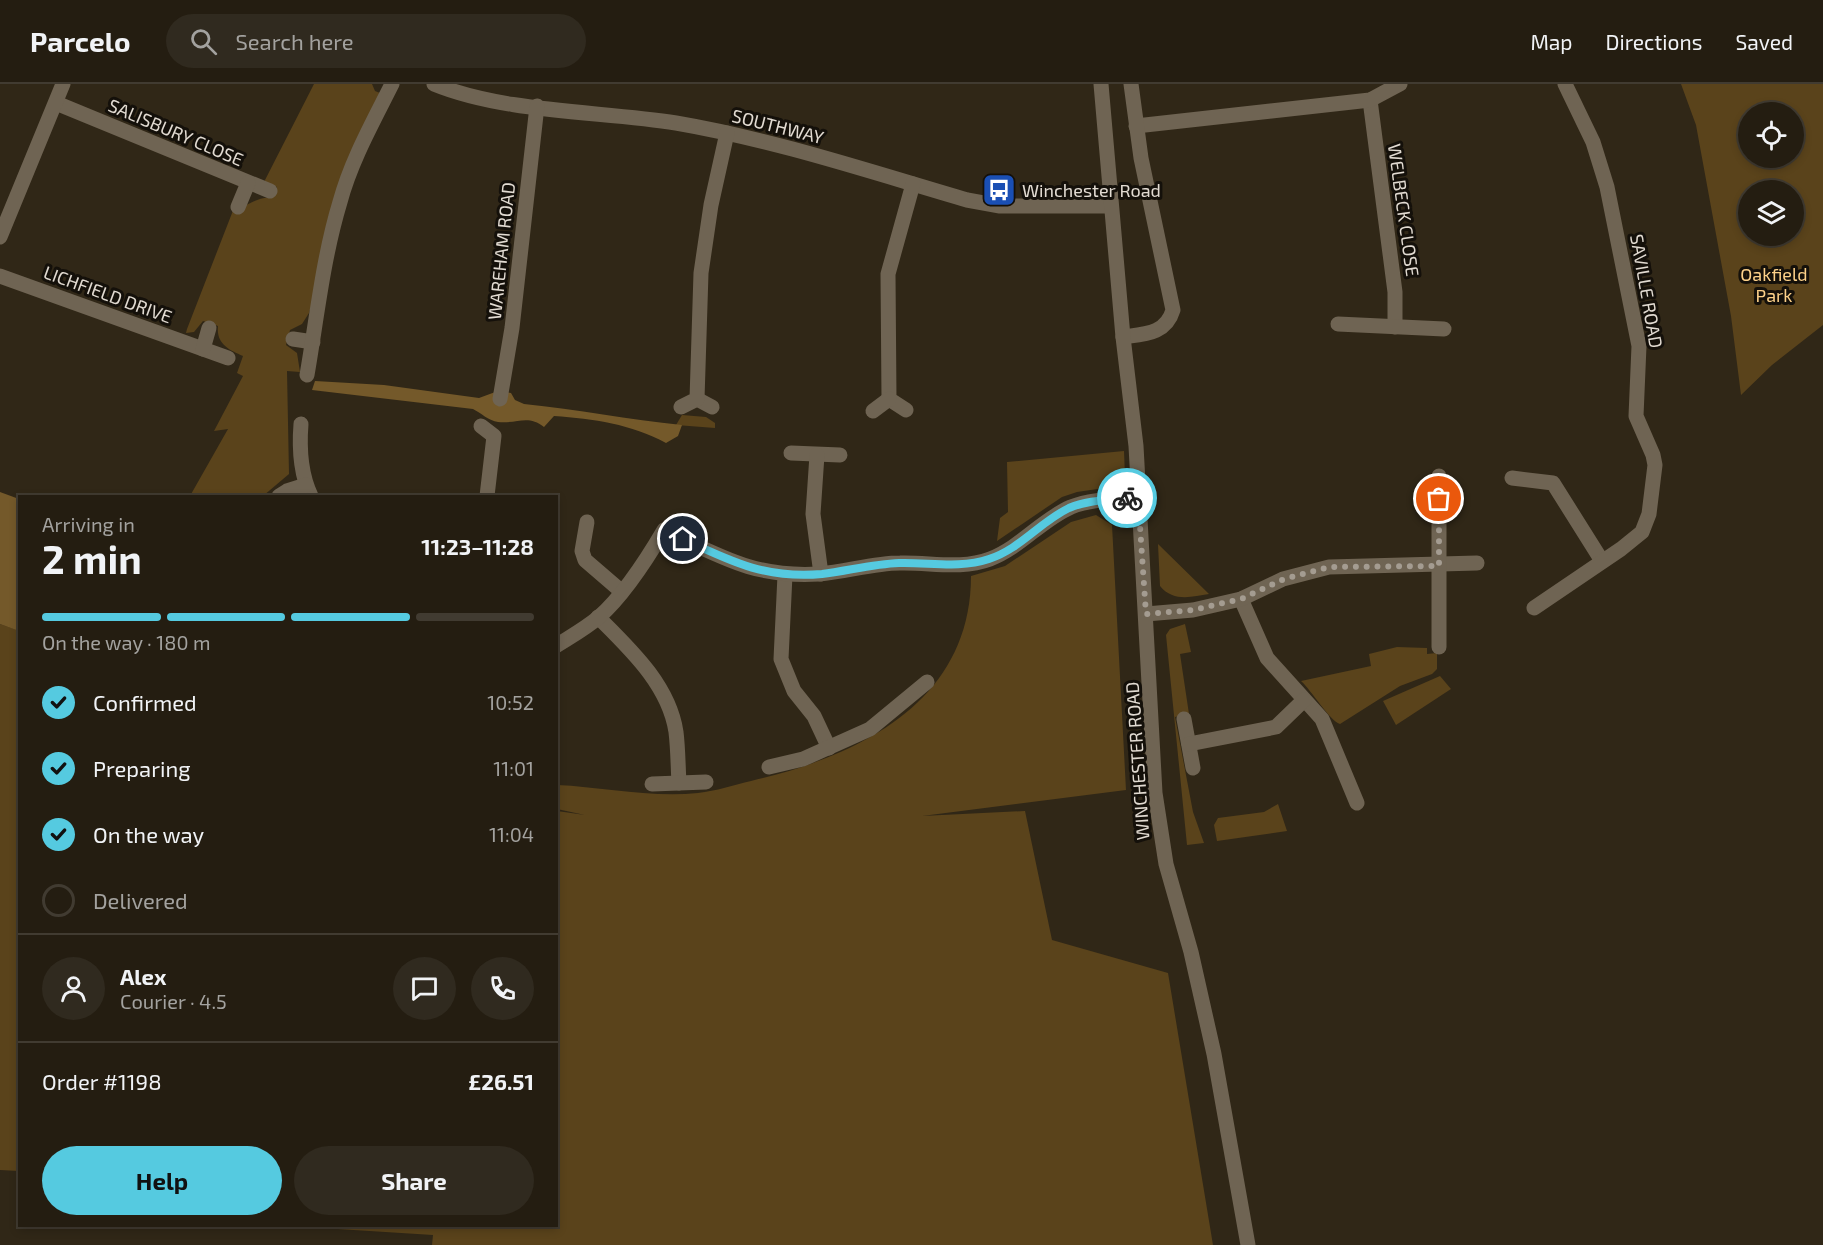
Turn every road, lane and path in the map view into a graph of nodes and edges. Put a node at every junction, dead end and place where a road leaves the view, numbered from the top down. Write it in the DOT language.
graph roads {
  1 [pos="63,84"];
  2 [pos="392,84"];
  3 [pos="434,84"];
  4 [pos="1101,84"];
  5 [pos="1131,84"];
  6 [pos="1400,84"];
  7 [pos="1565,84"];
  8 [pos="1370,99"];
  9 [pos="56,103"];
  10 [pos="537,106"];
  11 [pos="1136,126"];
  12 [pos="727,133"];
  13 [pos="248,183"];
  14 [pos="913,184"];
  15 [pos="270,191"];
  16 [pos="1110,206"];
  17 [pos="238,207"];
  18 [pos="0,237"];
  19 [pos="0,276"];
  20 [pos="1338,324"];
  21 [pos="1395,327"];
  22 [pos="209,328"];
  23 [pos="1444,329"];
  24 [pos="1123,337"];
  25 [pos="293,339"];
  26 [pos="313,342"];
  27 [pos="203,349"];
  28 [pos="228,358"];
  29 [pos="307,375"];
  30 [pos="501,399"];
  31 [pos="697,399"];
  32 [pos="889,399"];
  33 [pos="681,407"];
  34 [pos="712,407"];
  35 [pos="906,410"];
  36 [pos="873,411"];
  37 [pos="301,424"];
  38 [pos="481,426"];
  39 [pos="791,453"];
  40 [pos="817,454"];
  41 [pos="840,455"];
  42 [pos="1439,476"];
  43 [pos="1512,478"];
  44 [pos="308,491"];
  45 [pos="281,495"];
  46 [pos="488,495"];
  47 [pos="1138,497"];
  48 [pos="587,522"];
  49 [pos="1602,561"];
  50 [pos="1477,563"];
  51 [pos="1439,566"];
  52 [pos="821,574"];
  53 [pos="786,575"];
  54 [pos="621,591"];
  55 [pos="1241,599"];
  56 [pos="1534,608"];
  57 [pos="1146,614"];
  58 [pos="598,617"];
  59 [pos="558,645"];
  60 [pos="1438,647"];
  61 [pos="927,682"];
  62 [pos="1304,700"];
  63 [pos="1184,719"];
  64 [pos="1189,744"];
  65 [pos="829,748"];
  66 [pos="769,767"];
  67 [pos="1193,768"];
  68 [pos="706,782"];
  69 [pos="679,783"];
  70 [pos="652,784"];
  71 [pos="1357,804"];
  72 [pos="1248,1245"];
  1 -- 9 [label="street"];
  2 -- 26 [label="street"];
  3 -- 10 [label="street, SOUTHWAY"];
  4 -- 16 [label="street, WINCHESTER ROAD"];
  5 -- 11 [label="street"];
  6 -- 8 [label="street"];
  7 -- 49 [label="street, SAVILLE ROAD"];
  8 -- 11 [label="street"];
  8 -- 21 [label="street, WELBECK CLOSE"];
  9 -- 13 [label="street, SALISBURY CLOSE"];
  9 -- 18 [label="street"];
  10 -- 12 [label="street, SOUTHWAY"];
  10 -- 30 [label="street, WAREHAM ROAD"];
  11 -- 24 [label="street"];
  12 -- 14 [label="street, SOUTHWAY"];
  12 -- 31 [label="street"];
  13 -- 15 [label="street, SALISBURY CLOSE"];
  13 -- 17 [label="street, SALISBURY CLOSE"];
  14 -- 16 [label="street, SOUTHWAY"];
  14 -- 32 [label="street"];
  16 -- 24 [label="street, WINCHESTER ROAD"];
  19 -- 27 [label="street, LICHFIELD DRIVE"];
  20 -- 21 [label="street"];
  21 -- 23 [label="street"];
  22 -- 27 [label="street"];
  24 -- 47 [label="street, WINCHESTER ROAD"];
  25 -- 26 [label="street"];
  26 -- 29 [label="street"];
  27 -- 28 [label="street, LICHFIELD DRIVE"];
  31 -- 33 [label="street"];
  31 -- 34 [label="street"];
  32 -- 35 [label="street"];
  32 -- 36 [label="street"];
  37 -- 44 [label="street"];
  38 -- 46 [label="street"];
  39 -- 40 [label="street"];
  40 -- 41 [label="street"];
  40 -- 52 [label="street"];
  42 -- 51 [label="street"];
  43 -- 49 [label="street"];
  44 -- 45 [label="street"];
  47 -- 52 [label="street"];
  47 -- 57 [label="street, WINCHESTER ROAD"];
  48 -- 54 [label="street"];
  49 -- 56 [label="street, SAVILLE ROAD"];
  50 -- 51 [label="street"];
  51 -- 55 [label="street"];
  51 -- 60 [label="street"];
  52 -- 53 [label="street"];
  53 -- 54 [label="street"];
  53 -- 65 [label="street"];
  54 -- 58 [label="street"];
  55 -- 57 [label="street"];
  55 -- 62 [label="street"];
  57 -- 72 [label="street, WINCHESTER ROAD"];
  58 -- 59 [label="street"];
  58 -- 69 [label="street"];
  61 -- 65 [label="street"];
  62 -- 64 [label="street"];
  62 -- 71 [label="street"];
  63 -- 64 [label="street"];
  64 -- 67 [label="street"];
  65 -- 66 [label="street"];
  68 -- 69 [label="street"];
  69 -- 70 [label="street"];
}
